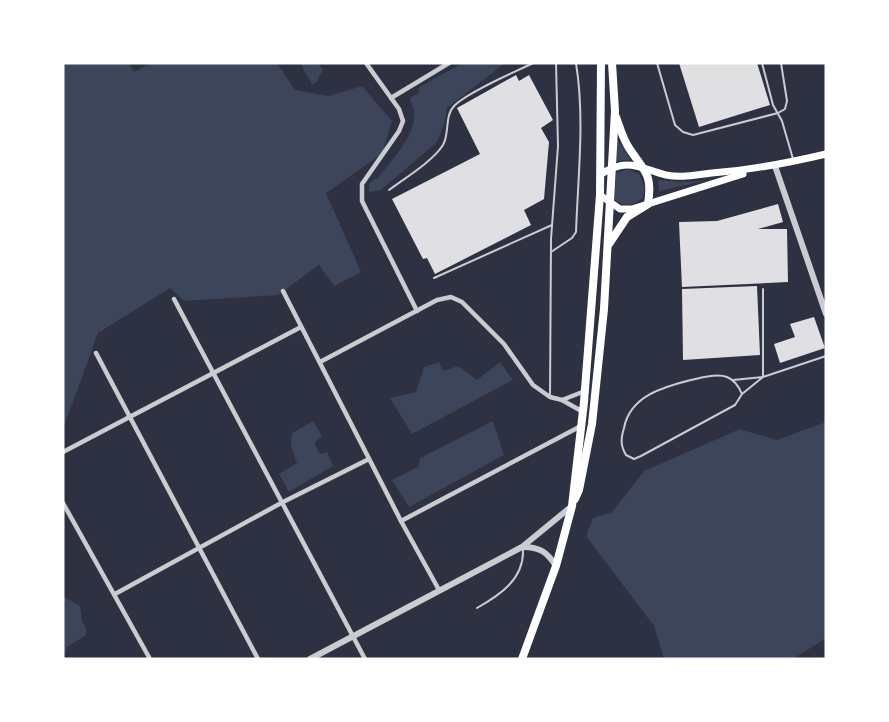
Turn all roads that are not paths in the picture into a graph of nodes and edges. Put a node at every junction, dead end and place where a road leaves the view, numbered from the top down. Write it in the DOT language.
graph roads {
  1 [pos="366,63"];
  2 [pos="449,63"];
  3 [pos="533,63"];
  4 [pos="556,63"];
  5 [pos="576,63"];
  6 [pos="601,63"];
  7 [pos="612,63"];
  8 [pos="657,63"];
  9 [pos="762,63"];
  10 [pos="781,63"];
  11 [pos="391,98"];
  12 [pos="615,111"];
  13 [pos="778,113"];
  14 [pos="826,154"];
  15 [pos="794,162"];
  16 [pos="775,166"];
  17 [pos="644,167"];
  18 [pos="610,168"];
  19 [pos="760,169"];
  20 [pos="601,174"];
  21 [pos="389,190"];
  22 [pos="600,195"];
  23 [pos="609,201"];
  24 [pos="648,204"];
  25 [pos="552,225"];
  26 [pos="608,246"];
  27 [pos="551,252"];
  28 [pos="434,278"];
  29 [pos="763,289"];
  30 [pos="283,291"];
  31 [pos="174,299"];
  32 [pos="417,311"];
  33 [pos="826,314"];
  34 [pos="300,327"];
  35 [pos="96,353"];
  36 [pos="826,356"];
  37 [pos="320,362"];
  38 [pos="214,372"];
  39 [pos="763,377"];
  40 [pos="734,380"];
  41 [pos="585,391"];
  42 [pos="742,394"];
  43 [pos="550,397"];
  44 [pos="562,400"];
  45 [pos="583,412"];
  46 [pos="129,417"];
  47 [pos="581,426"];
  48 [pos="63,452"];
  49 [pos="369,459"];
  50 [pos="283,502"];
  51 [pos="63,503"];
  52 [pos="572,506"];
  53 [pos="401,521"];
  54 [pos="522,547"];
  55 [pos="200,548"];
  56 [pos="556,566"];
  57 [pos="439,590"];
  58 [pos="115,594"];
  59 [pos="477,608"];
  60 [pos="354,636"];
  61 [pos="150,659"];
  62 [pos="258,659"];
  63 [pos="310,659"];
  64 [pos="365,659"];
  65 [pos="522,659"];
  1 -- 11 [label="street"];
  2 -- 11 [label="street"];
  3 -- 21 [label="lane"];
  4 -- 25 [label="lane"];
  5 -- 27 [label="lane"];
  6 -- 20 [label="highway"];
  7 -- 12 [label="highway"];
  8 -- 13 [label="lane"];
  9 -- 13 [label="lane"];
  10 -- 13 [label="lane"];
  11 -- 32 [label="street"];
  12 -- 17 [label="highway"];
  12 -- 18 [label="highway"];
  13 -- 15 [label="lane"];
  14 -- 15 [label="main road"];
  15 -- 16 [label="main road"];
  16 -- 19 [label="main road"];
  16 -- 33 [label="street"];
  17 -- 18 [label="main road"];
  17 -- 19 [label="main road"];
  17 -- 24 [label="highway"];
  18 -- 20 [label="main road"];
  18 -- 23 [label="highway"];
  19 -- 24 [label="main road"];
  20 -- 22 [label="highway"];
  22 -- 23 [label="main road"];
  22 -- 41 [label="highway"];
  23 -- 24 [label="main road"];
  23 -- 26 [label="highway"];
  24 -- 26 [label="highway"];
  25 -- 27 [label="lane"];
  25 -- 28 [label="lane"];
  26 -- 52 [label="highway"];
  27 -- 43 [label="lane"];
  29 -- 39 [label="lane"];
  30 -- 34 [label="street"];
  31 -- 38 [label="street"];
  32 -- 37 [label="street"];
  32 -- 43 [label="street"];
  34 -- 37 [label="street"];
  34 -- 38 [label="street"];
  35 -- 46 [label="street"];
  36 -- 39 [label="lane"];
  37 -- 49 [label="street"];
  38 -- 46 [label="street"];
  38 -- 50 [label="street"];
  39 -- 40 [label="lane"];
  39 -- 42 [label="lane"];
  40 -- 42 [label="lane"];
  40 -- 42 [label="lane"];
  41 -- 44 [label="street"];
  41 -- 45 [label="highway"];
  43 -- 44 [label="street"];
  44 -- 45 [label="street"];
  45 -- 47 [label="highway"];
  46 -- 48 [label="street"];
  46 -- 55 [label="street"];
  47 -- 52 [label="highway"];
  47 -- 53 [label="street"];
  49 -- 50 [label="street"];
  49 -- 53 [label="street"];
  50 -- 55 [label="street"];
  50 -- 60 [label="street"];
  51 -- 58 [label="street"];
  52 -- 54 [label="street"];
  52 -- 56 [label="highway"];
  53 -- 57 [label="street"];
  54 -- 56 [label="street"];
  54 -- 57 [label="street"];
  54 -- 59 [label="lane"];
  55 -- 58 [label="street"];
  55 -- 62 [label="street"];
  56 -- 65 [label="highway"];
  57 -- 60 [label="street"];
  58 -- 61 [label="street"];
  60 -- 63 [label="street"];
  60 -- 64 [label="street"];
}
